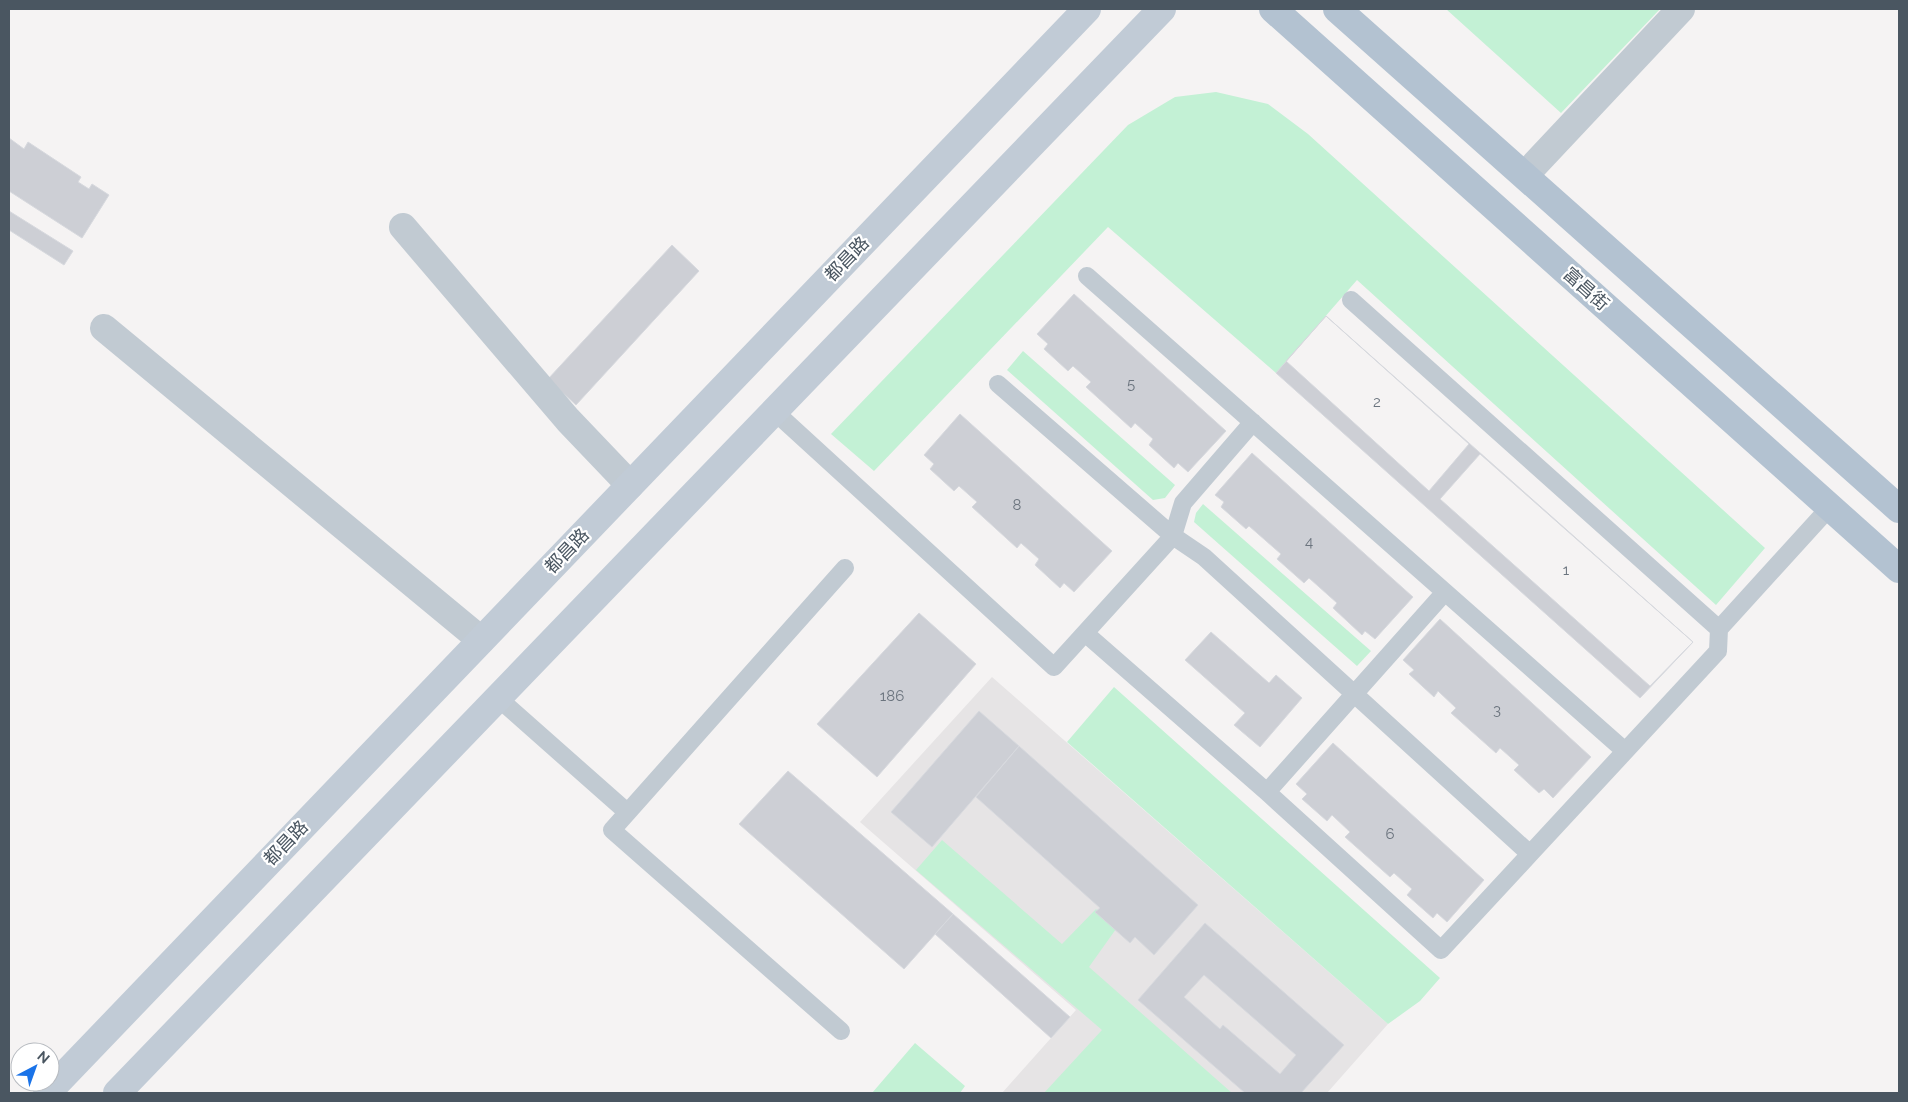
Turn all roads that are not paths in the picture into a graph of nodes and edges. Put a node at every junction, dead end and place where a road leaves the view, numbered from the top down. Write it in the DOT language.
graph roads {
  1 [pos="1087,9"];
  2 [pos="1162,9"];
  3 [pos="1274,9"];
  4 [pos="1337,9"];
  5 [pos="1681,9"];
  6 [pos="1525,175"];
  7 [pos="403,226"];
  8 [pos="1087,276"];
  9 [pos="1351,300"];
  10 [pos="104,328"];
  11 [pos="998,384"];
  12 [pos="774,412"];
  13 [pos="1252,422"];
  14 [pos="630,485"];
  15 [pos="1830,507"];
  16 [pos="1899,509"];
  17 [pos="1173,536"];
  18 [pos="845,568"];
  19 [pos="1899,569"];
  20 [pos="1445,592"];
  21 [pos="1719,630"];
  22 [pos="1085,633"];
  23 [pos="481,640"];
  24 [pos="1354,694"];
  25 [pos="498,698"];
  26 [pos="1626,751"];
  27 [pos="1267,792"];
  28 [pos="627,812"];
  29 [pos="1530,854"];
  30 [pos="841,1031"];
  31 [pos="47,1093"];
  32 [pos="117,1093"];
  1 -- 14 [label="main road, 都昌路"];
  2 -- 12 [label="main road"];
  3 -- 15 [label="main road, 富昌街"];
  4 -- 6 [label="main road"];
  5 -- 6 [label="street"];
  6 -- 16 [label="main road"];
  7 -- 14 [label="street"];
  8 -- 13 [label="lane"];
  9 -- 21 [label="lane"];
  10 -- 23 [label="street"];
  11 -- 17 [label="lane"];
  12 -- 22 [label="lane"];
  12 -- 25 [label="main road"];
  13 -- 17 [label="lane"];
  13 -- 20 [label="lane"];
  14 -- 23 [label="main road, 都昌路"];
  15 -- 19 [label="main road, 富昌街"];
  15 -- 21 [label="lane"];
  17 -- 22 [label="lane"];
  17 -- 24 [label="lane"];
  18 -- 28 [label="lane"];
  20 -- 24 [label="lane"];
  20 -- 26 [label="lane"];
  21 -- 26 [label="lane"];
  22 -- 27 [label="lane"];
  23 -- 31 [label="main road, 都昌路"];
  24 -- 27 [label="lane"];
  24 -- 29 [label="lane"];
  25 -- 28 [label="lane"];
  25 -- 32 [label="main road"];
  26 -- 29 [label="lane"];
  27 -- 29 [label="lane"];
  28 -- 30 [label="lane"];
}
